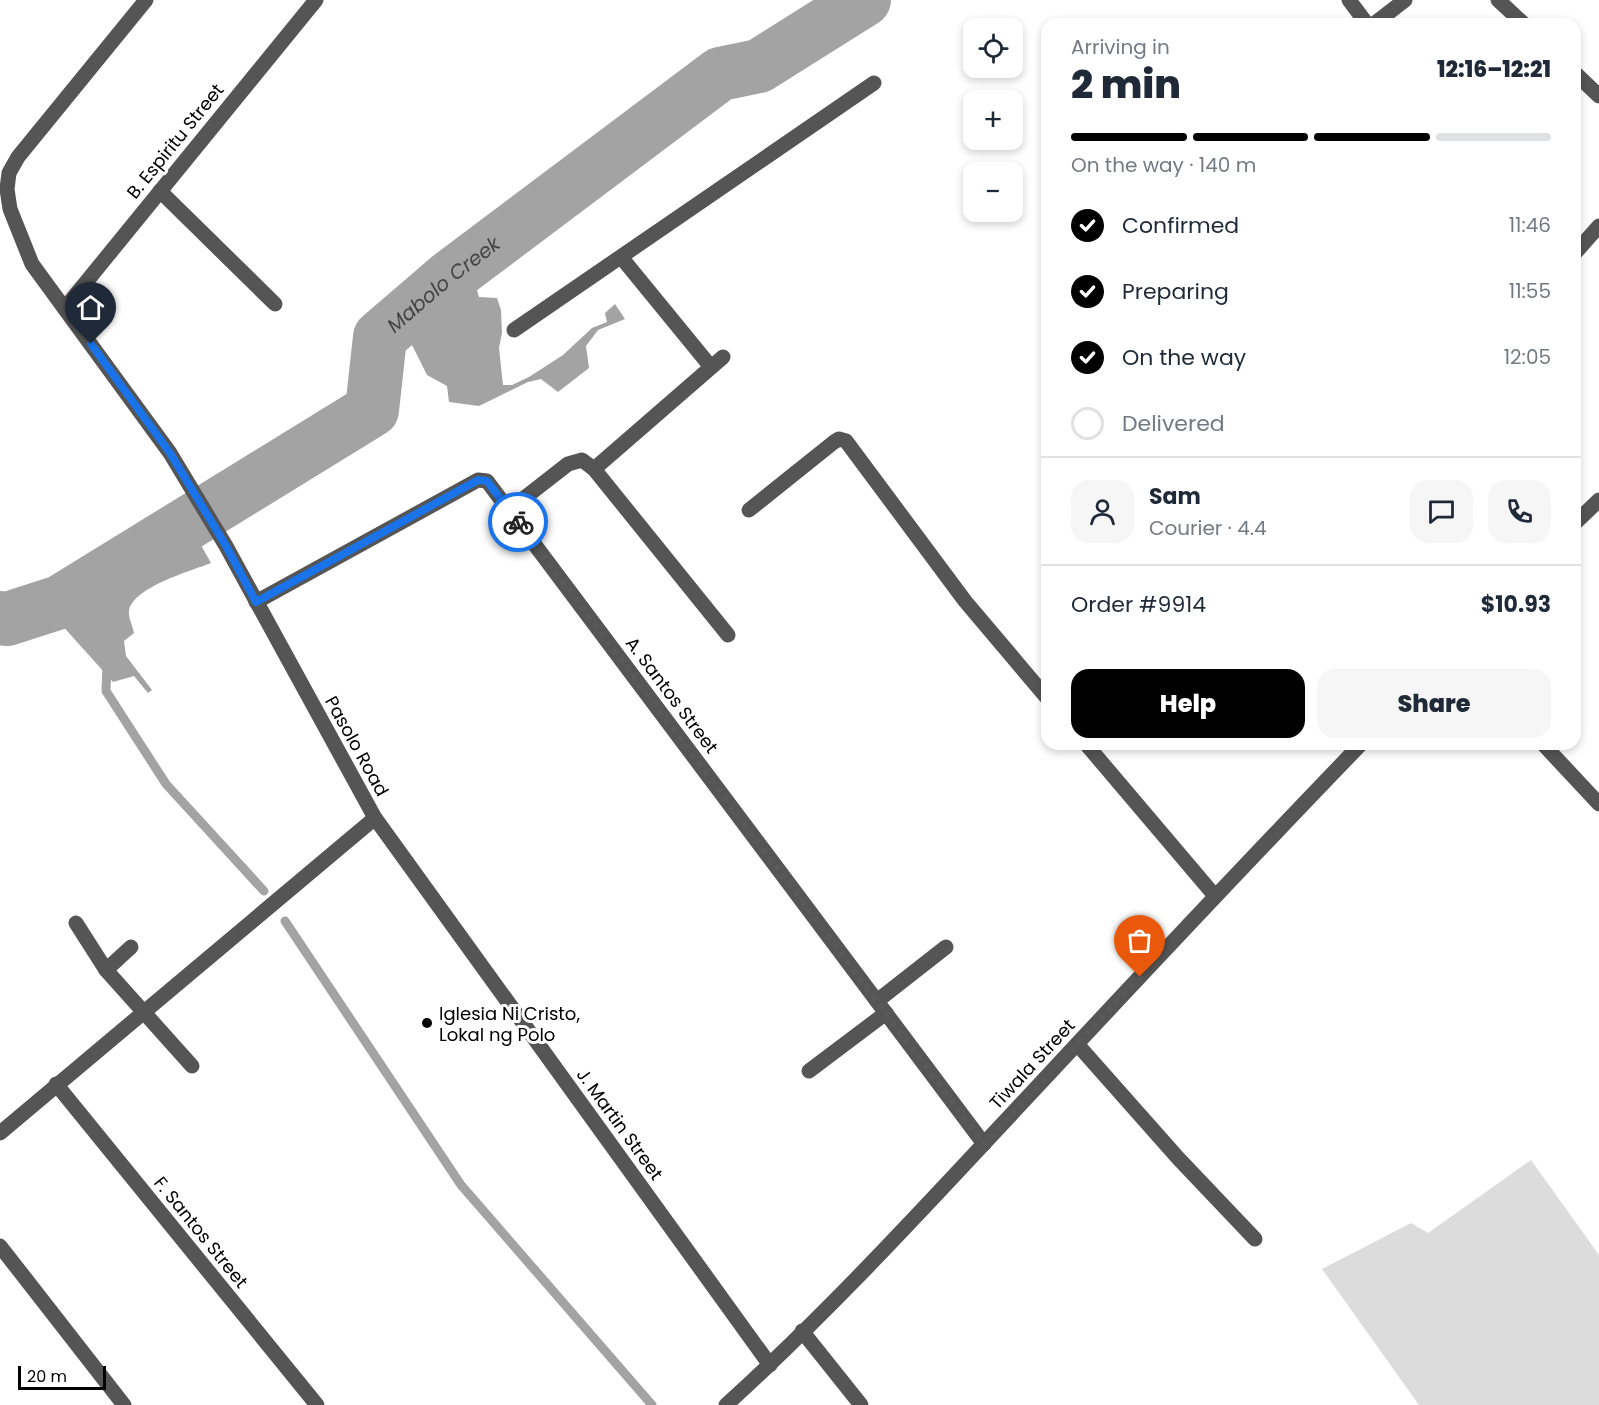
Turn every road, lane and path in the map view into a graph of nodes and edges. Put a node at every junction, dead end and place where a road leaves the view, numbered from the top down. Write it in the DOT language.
graph roads {
  1 [pos="146,0"];
  2 [pos="316,0"];
  3 [pos="1349,0"];
  4 [pos="1405,0"];
  5 [pos="1498,0"];
  6 [pos="1362,18"];
  7 [pos="1382,18"];
  8 [pos="1518,18"];
  9 [pos="1581,79"];
  10 [pos="874,83"];
  11 [pos="1599,96"];
  12 [pos="160,191"];
  13 [pos="1599,226"];
  14 [pos="1581,246"];
  15 [pos="621,257"];
  16 [pos="274,304"];
  17 [pos="64,308"];
  18 [pos="514,330"];
  19 [pos="594,469"];
  20 [pos="1599,500"];
  21 [pos="509,510"];
  22 [pos="749,510"];
  23 [pos="1581,517"];
  24 [pos="256,602"];
  25 [pos="728,635"];
  26 [pos="1041,691"];
  27 [pos="1091,750"];
  28 [pos="1355,750"];
  29 [pos="1549,750"];
  30 [pos="1599,804"];
  31 [pos="375,818"];
  32 [pos="1215,896"];
  33 [pos="76,923"];
  34 [pos="131,947"];
  35 [pos="945,947"];
  36 [pos="106,970"];
  37 [pos="881,1007"];
  38 [pos="145,1010"];
  39 [pos="1077,1044"];
  40 [pos="192,1066"];
  41 [pos="809,1071"];
  42 [pos="56,1084"];
  43 [pos="0,1133"];
  44 [pos="984,1144"];
  45 [pos="1255,1239"];
  46 [pos="0,1245"];
  47 [pos="802,1331"];
  48 [pos="770,1365"];
  49 [pos="124,1405"];
  50 [pos="317,1405"];
  51 [pos="726,1405"];
  52 [pos="861,1405"];
  1 -- 17 [label="street, Pasolo Road"];
  2 -- 12 [label="street, B. Espiritu Street"];
  3 -- 6 [label="street"];
  4 -- 7 [label="street"];
  5 -- 8 [label="street"];
  9 -- 11 [label="street"];
  10 -- 15 [label="street"];
  12 -- 16 [label="street"];
  12 -- 17 [label="street, B. Espiritu Street"];
  13 -- 14 [label="street"];
  15 -- 18 [label="street"];
  15 -- 19 [label="street"];
  17 -- 24 [label="street, Pasolo Road"];
  19 -- 21 [label="street"];
  19 -- 25 [label="street"];
  20 -- 23 [label="street"];
  21 -- 24 [label="street, A. Santos Street"];
  21 -- 37 [label="street, A. Santos Street"];
  22 -- 26 [label="street"];
  24 -- 31 [label="street, Pasolo Road"];
  27 -- 32 [label="street"];
  28 -- 32 [label="street, Tiwala Street"];
  29 -- 30 [label="street"];
  31 -- 38 [label="street, Pasolo Road"];
  31 -- 48 [label="street, J. Martin Street"];
  32 -- 39 [label="street, Tiwala Street"];
  33 -- 36 [label="street"];
  34 -- 36 [label="street"];
  35 -- 37 [label="street"];
  36 -- 38 [label="street"];
  37 -- 41 [label="street"];
  37 -- 44 [label="street, A. Santos Street"];
  38 -- 40 [label="street"];
  38 -- 42 [label="street, Pasolo Road"];
  39 -- 44 [label="street, Tiwala Street"];
  39 -- 45 [label="street"];
  42 -- 43 [label="street, Pasolo Road"];
  42 -- 50 [label="street, F. Santos Street"];
  44 -- 47 [label="street, Tiwala Street"];
  46 -- 49 [label="street"];
  47 -- 48 [label="street, Tiwala Street"];
  47 -- 52 [label="street"];
  48 -- 51 [label="street, Tiwala Street"];
}
